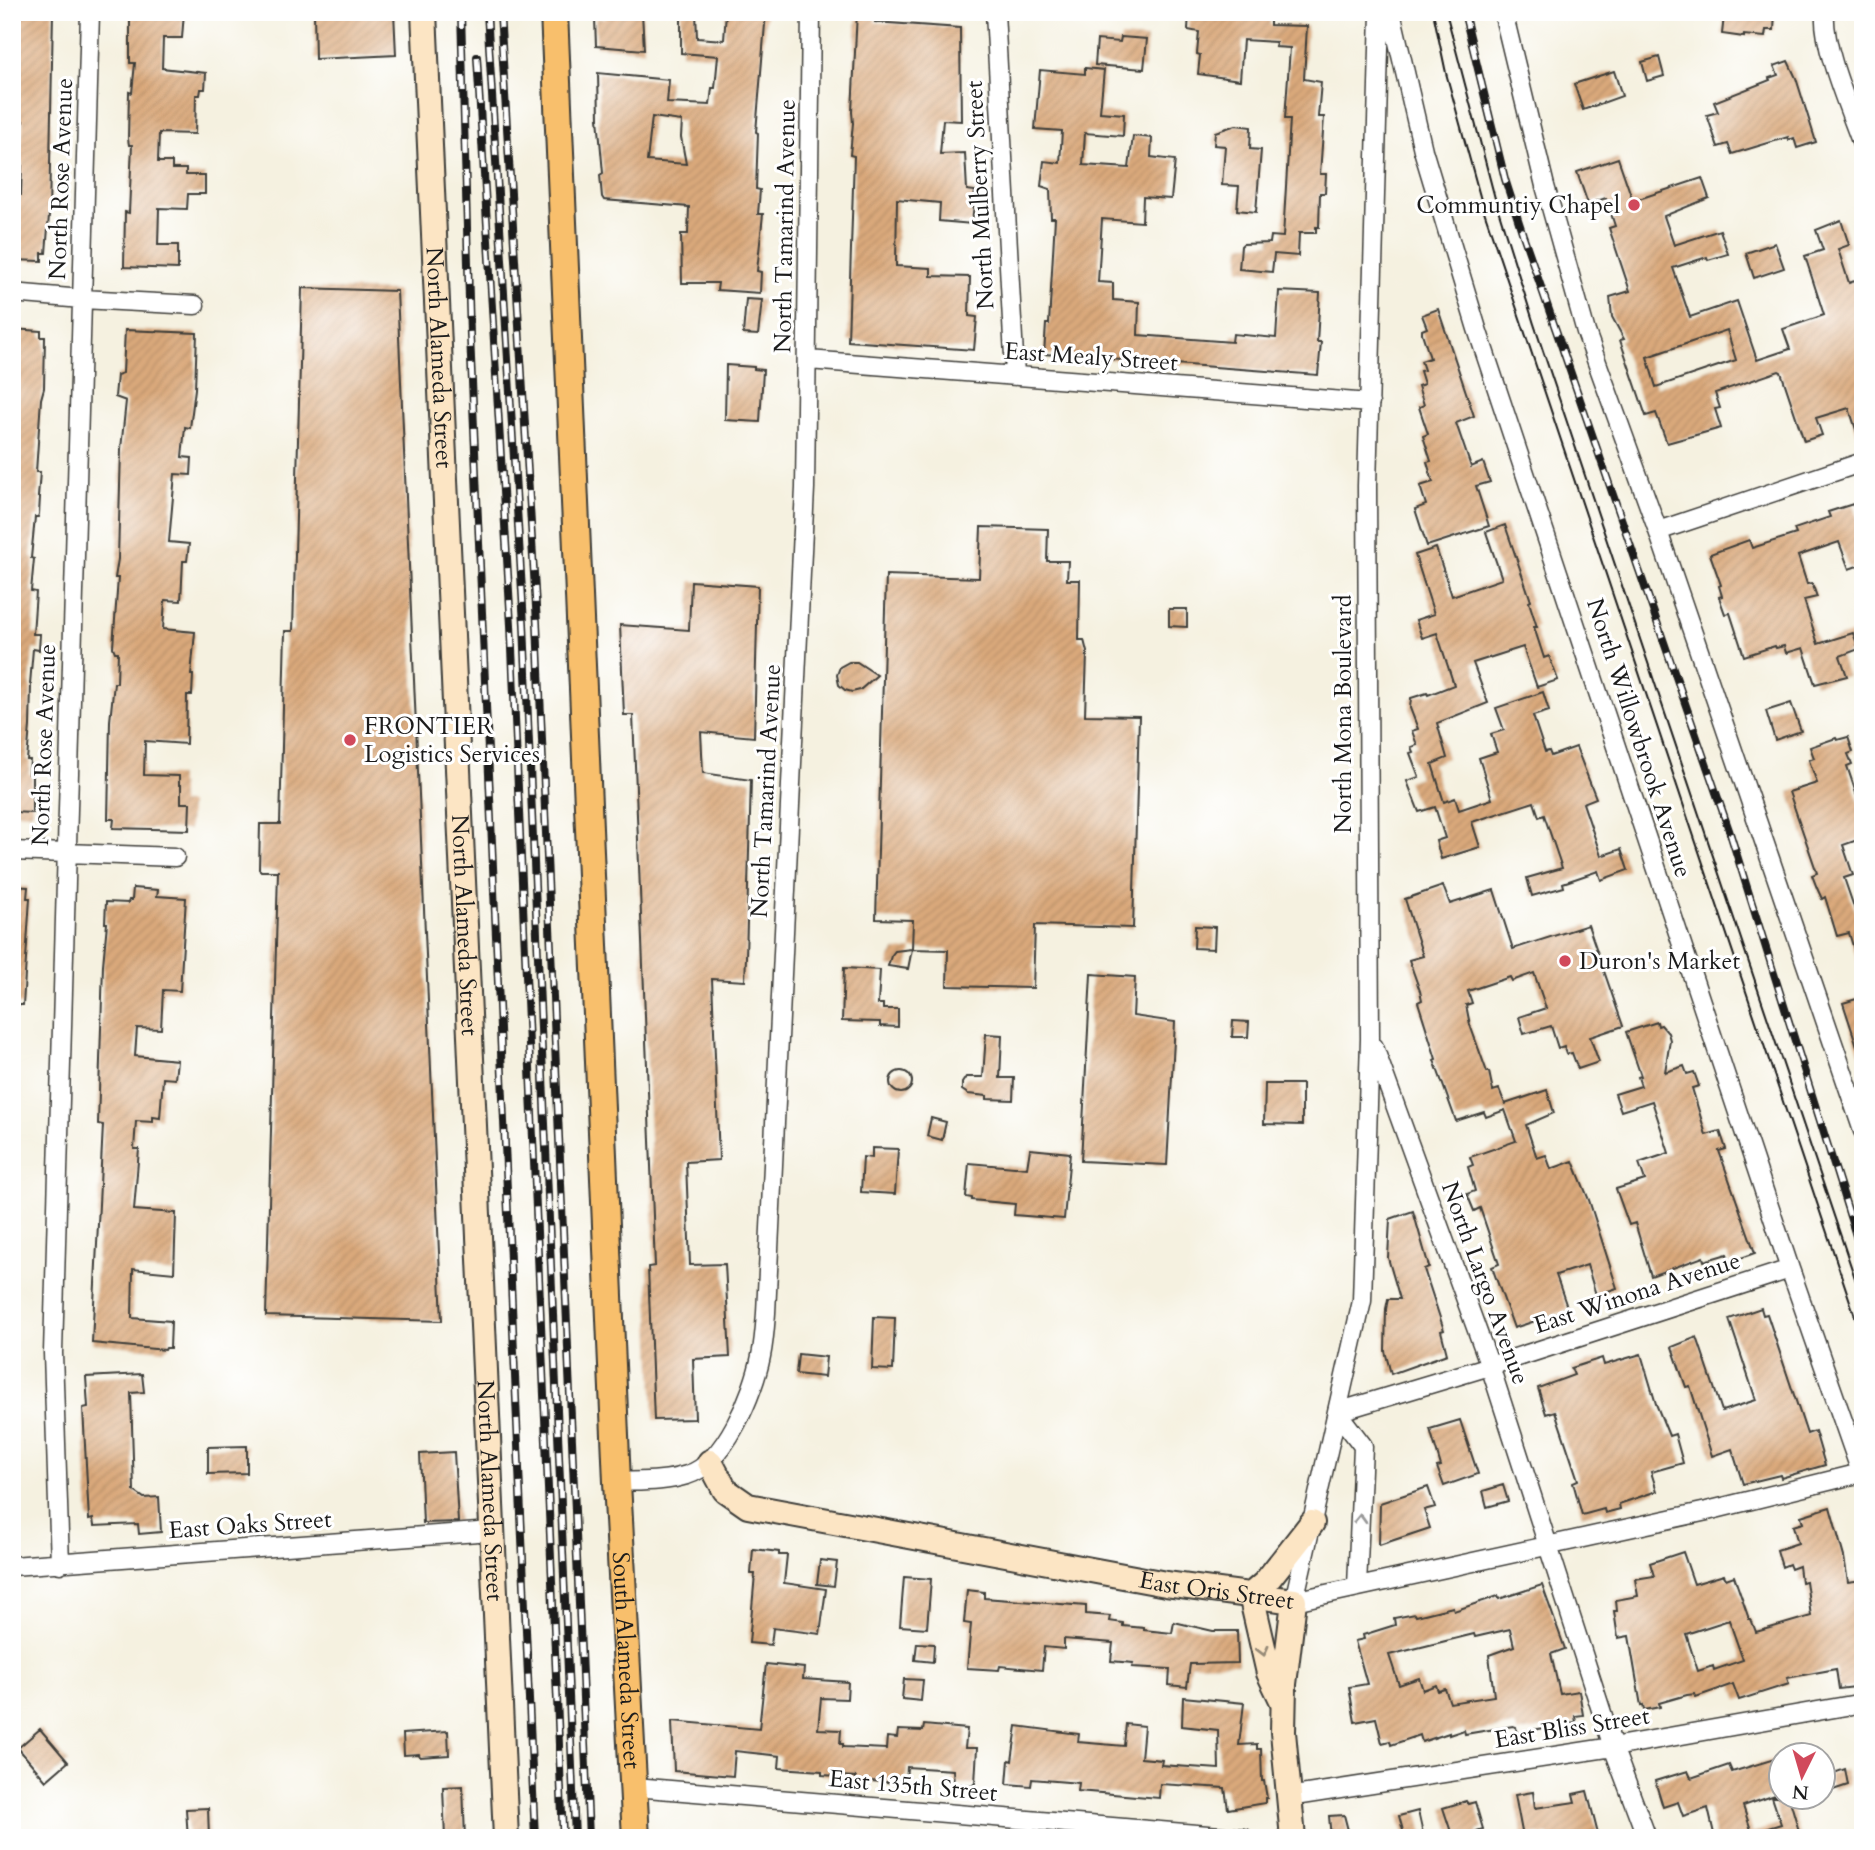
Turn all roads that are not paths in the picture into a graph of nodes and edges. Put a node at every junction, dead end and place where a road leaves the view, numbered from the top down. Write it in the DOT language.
graph roads {
  1 [pos="90,12"];
  2 [pos="424,12"];
  3 [pos="554,12"];
  4 [pos="811,12"];
  5 [pos="995,12"];
  6 [pos="1380,12"];
  7 [pos="1391,12"];
  8 [pos="1503,12"];
  9 [pos="1825,12"];
  10 [pos="1863,147"];
  11 [pos="12,293"];
  12 [pos="82,299"];
  13 [pos="195,305"];
  14 [pos="808,360"];
  15 [pos="1014,375"];
  16 [pos="1370,403"];
  17 [pos="1863,462"];
  18 [pos="1658,531"];
  19 [pos="12,851"];
  20 [pos="66,855"];
  21 [pos="176,857"];
  22 [pos="1370,1039"];
  23 [pos="1863,1131"];
  24 [pos="1790,1269"];
  25 [pos="1490,1367"];
  26 [pos="1337,1412"];
  27 [pos="710,1462"];
  28 [pos="1862,1475"];
  29 [pos="617,1482"];
  30 [pos="1312,1523"];
  31 [pos="492,1531"];
  32 [pos="1548,1546"];
  33 [pos="60,1564"];
  34 [pos="12,1566"];
  35 [pos="1357,1587"];
  36 [pos="1251,1595"];
  37 [pos="1294,1601"];
  38 [pos="1863,1703"];
  39 [pos="1284,1704"];
  40 [pos="1613,1747"];
  41 [pos="635,1787"];
  42 [pos="1288,1797"];
  43 [pos="1187,1835"];
  44 [pos="506,1838"];
  45 [pos="636,1838"];
  46 [pos="1244,1838"];
  47 [pos="1293,1838"];
  48 [pos="1647,1838"];
  1 -- 12 [label="street, North Rose Avenue"];
  2 -- 31 [label="street, North Alameda Street"];
  3 -- 29 [label="main road"];
  4 -- 14 [label="street, North Tamarind Avenue"];
  5 -- 15 [label="street, North Mulberry Street"];
  6 -- 16 [label="street, North Mona Boulevard"];
  7 -- 24 [label="street, North Willowbrook Avenue"];
  8 -- 18 [label="street"];
  9 -- 10 [label="street"];
  11 -- 12 [label="street"];
  12 -- 13 [label="street"];
  12 -- 20 [label="street, North Rose Avenue"];
  14 -- 15 [label="street, East Mealy Street"];
  14 -- 27 [label="street, North Tamarind Avenue"];
  15 -- 16 [label="street, East Mealy Street"];
  16 -- 22 [label="street, North Mona Boulevard"];
  17 -- 18 [label="street"];
  18 -- 23 [label="street"];
  19 -- 20 [label="street"];
  20 -- 21 [label="street"];
  20 -- 33 [label="street, North Rose Avenue"];
  22 -- 25 [label="street, North Largo Avenue"];
  22 -- 26 [label="street, North Mona Boulevard"];
  24 -- 25 [label="street, East Winona Avenue"];
  24 -- 28 [label="street, North Willowbrook Avenue"];
  25 -- 26 [label="street, East Winona Avenue"];
  25 -- 32 [label="street, North Largo Avenue"];
  26 -- 30 [label="street, North Mona Boulevard"];
  35 -- 26 [label="street, one-way"];
  27 -- 29 [label="street"];
  27 -- 36 [label="street, East Oris Street"];
  28 -- 32 [label="street, East Oris Street"];
  29 -- 41 [label="main road, South Alameda Street"];
  30 -- 36 [label="street"];
  30 -- 37 [label="street, North Mona Boulevard"];
  31 -- 33 [label="street, East Oaks Street"];
  31 -- 44 [label="street, North Alameda Street"];
  32 -- 35 [label="street, East Oris Street"];
  32 -- 40 [label="street, North Largo Avenue"];
  33 -- 34 [label="street, East Oaks Street"];
  35 -- 37 [label="street, East Oris Street"];
  36 -- 37 [label="street, East Oris Street"];
  36 -- 39 [label="street, one-way"];
  37 -- 39 [label="street"];
  38 -- 40 [label="street, East Bliss Street"];
  39 -- 42 [label="street"];
  40 -- 42 [label="street, East Bliss Street"];
  40 -- 48 [label="street, North Largo Avenue"];
  41 -- 43 [label="street, East 135th Street"];
  41 -- 45 [label="main road, South Alameda Street"];
  42 -- 47 [label="street"];
  43 -- 46 [label="street, East 135th Street"];
}
